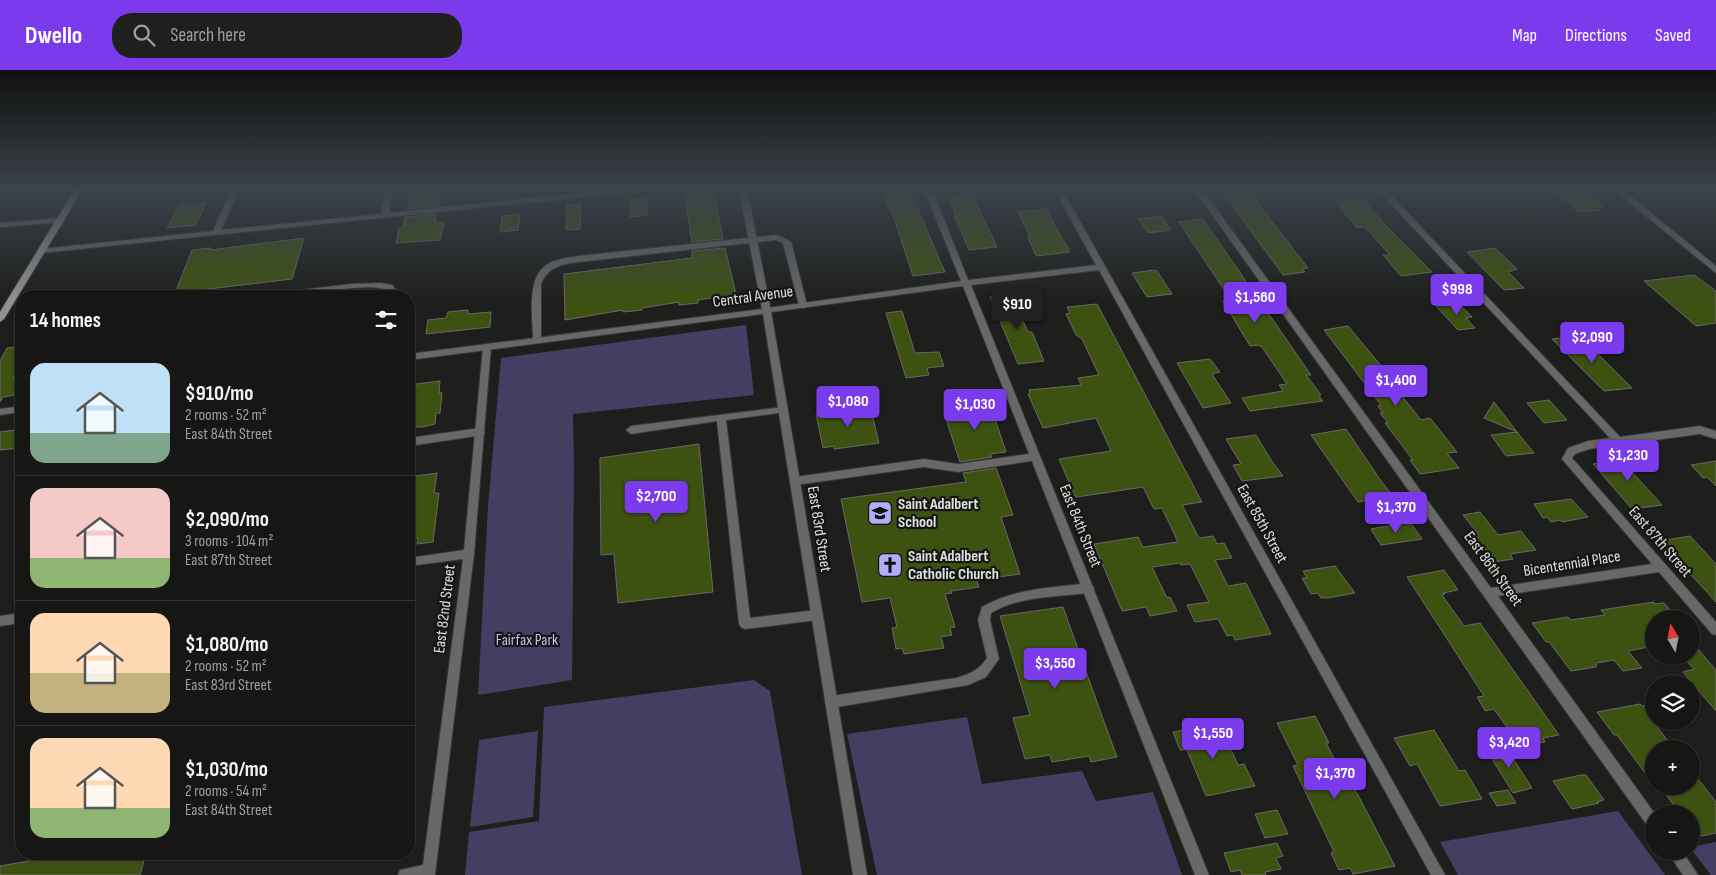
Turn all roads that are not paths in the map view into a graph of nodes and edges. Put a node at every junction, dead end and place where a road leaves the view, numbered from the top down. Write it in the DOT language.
graph roads {
  1 [pos="56,227"];
  2 [pos="219,227"];
  3 [pos="280,227"];
  4 [pos="751,227"];
  5 [pos="943,227"];
  6 [pos="1079,227"];
  7 [pos="1225,227"];
  8 [pos="1416,227"];
  9 [pos="1663,227"];
  10 [pos="216,233"];
  11 [pos="753,239"];
  12 [pos="41,251"];
  13 [pos="1102,267"];
  14 [pos="1716,270"];
  15 [pos="966,283"];
  16 [pos="17,290"];
  17 [pos="328,290"];
  18 [pos="392,290"];
  19 [pos="15,294"];
  20 [pos="803,305"];
  21 [pos="767,310"];
  22 [pos="0,319"];
  23 [pos="537,340"];
  24 [pos="487,347"];
  25 [pos="415,356"];
  26 [pos="783,410"];
  27 [pos="15,411"];
  28 [pos="0,412"];
  29 [pos="721,417"];
  30 [pos="631,430"];
  31 [pos="480,432"];
  32 [pos="1716,435"];
  33 [pos="415,441"];
  34 [pos="1618,441"];
  35 [pos="1035,457"];
  36 [pos="795,481"];
  37 [pos="469,554"];
  38 [pos="415,561"];
  39 [pos="1660,567"];
  40 [pos="1088,588"];
  41 [pos="1489,594"];
  42 [pos="817,614"];
  43 [pos="15,619"];
  44 [pos="0,621"];
  45 [pos="1716,630"];
  46 [pos="831,702"];
  47 [pos="1645,811"];
  48 [pos="1680,860"];
  49 [pos="428,873"];
  50 [pos="405,875"];
  51 [pos="860,875"];
  52 [pos="1202,875"];
  53 [pos="1438,875"];
  54 [pos="1691,875"];
  1 -- 12 [label="main road"];
  2 -- 10 [label="street"];
  3 -- 10 [label="street"];
  4 -- 11 [label="street, East 83rd Street"];
  5 -- 15 [label="street, East 84th Street"];
  6 -- 13 [label="street, East 85th Street"];
  7 -- 41 [label="street, East 86th Street"];
  8 -- 34 [label="street"];
  9 -- 14 [label="street"];
  10 -- 12 [label="street"];
  11 -- 20 [label="street"];
  11 -- 21 [label="street, East 83rd Street"];
  11 -- 23 [label="street"];
  12 -- 16 [label="main road"];
  13 -- 15 [label="street, Central Avenue"];
  13 -- 53 [label="street, East 85th Street"];
  15 -- 20 [label="street, Central Avenue"];
  15 -- 35 [label="street, East 84th Street"];
  17 -- 18 [label="street"];
  19 -- 22 [label="main road"];
  20 -- 21 [label="street, Central Avenue"];
  21 -- 23 [label="street, Central Avenue"];
  21 -- 26 [label="street, East 83rd Street"];
  23 -- 24 [label="street, Central Avenue"];
  24 -- 25 [label="street, Central Avenue"];
  24 -- 31 [label="street, East 82nd Street"];
  26 -- 29 [label="street"];
  26 -- 36 [label="street, East 83rd Street"];
  27 -- 28 [label="street"];
  29 -- 30 [label="street"];
  29 -- 42 [label="street"];
  31 -- 33 [label="street"];
  31 -- 37 [label="street, East 82nd Street"];
  32 -- 34 [label="street"];
  34 -- 39 [label="street, East 87th Street"];
  35 -- 36 [label="street"];
  35 -- 40 [label="street, East 84th Street"];
  36 -- 42 [label="street, East 83rd Street"];
  37 -- 38 [label="street"];
  37 -- 49 [label="street, East 82nd Street"];
  39 -- 41 [label="street, Bicentennial Place"];
  39 -- 45 [label="street, East 87th Street"];
  40 -- 46 [label="street"];
  40 -- 52 [label="street, East 84th Street"];
  41 -- 47 [label="street, East 86th Street"];
  42 -- 46 [label="street, East 83rd Street"];
  43 -- 44 [label="street"];
  46 -- 51 [label="street, East 83rd Street"];
  48 -- 54 [label="street"];
  49 -- 50 [label="street"];
}
